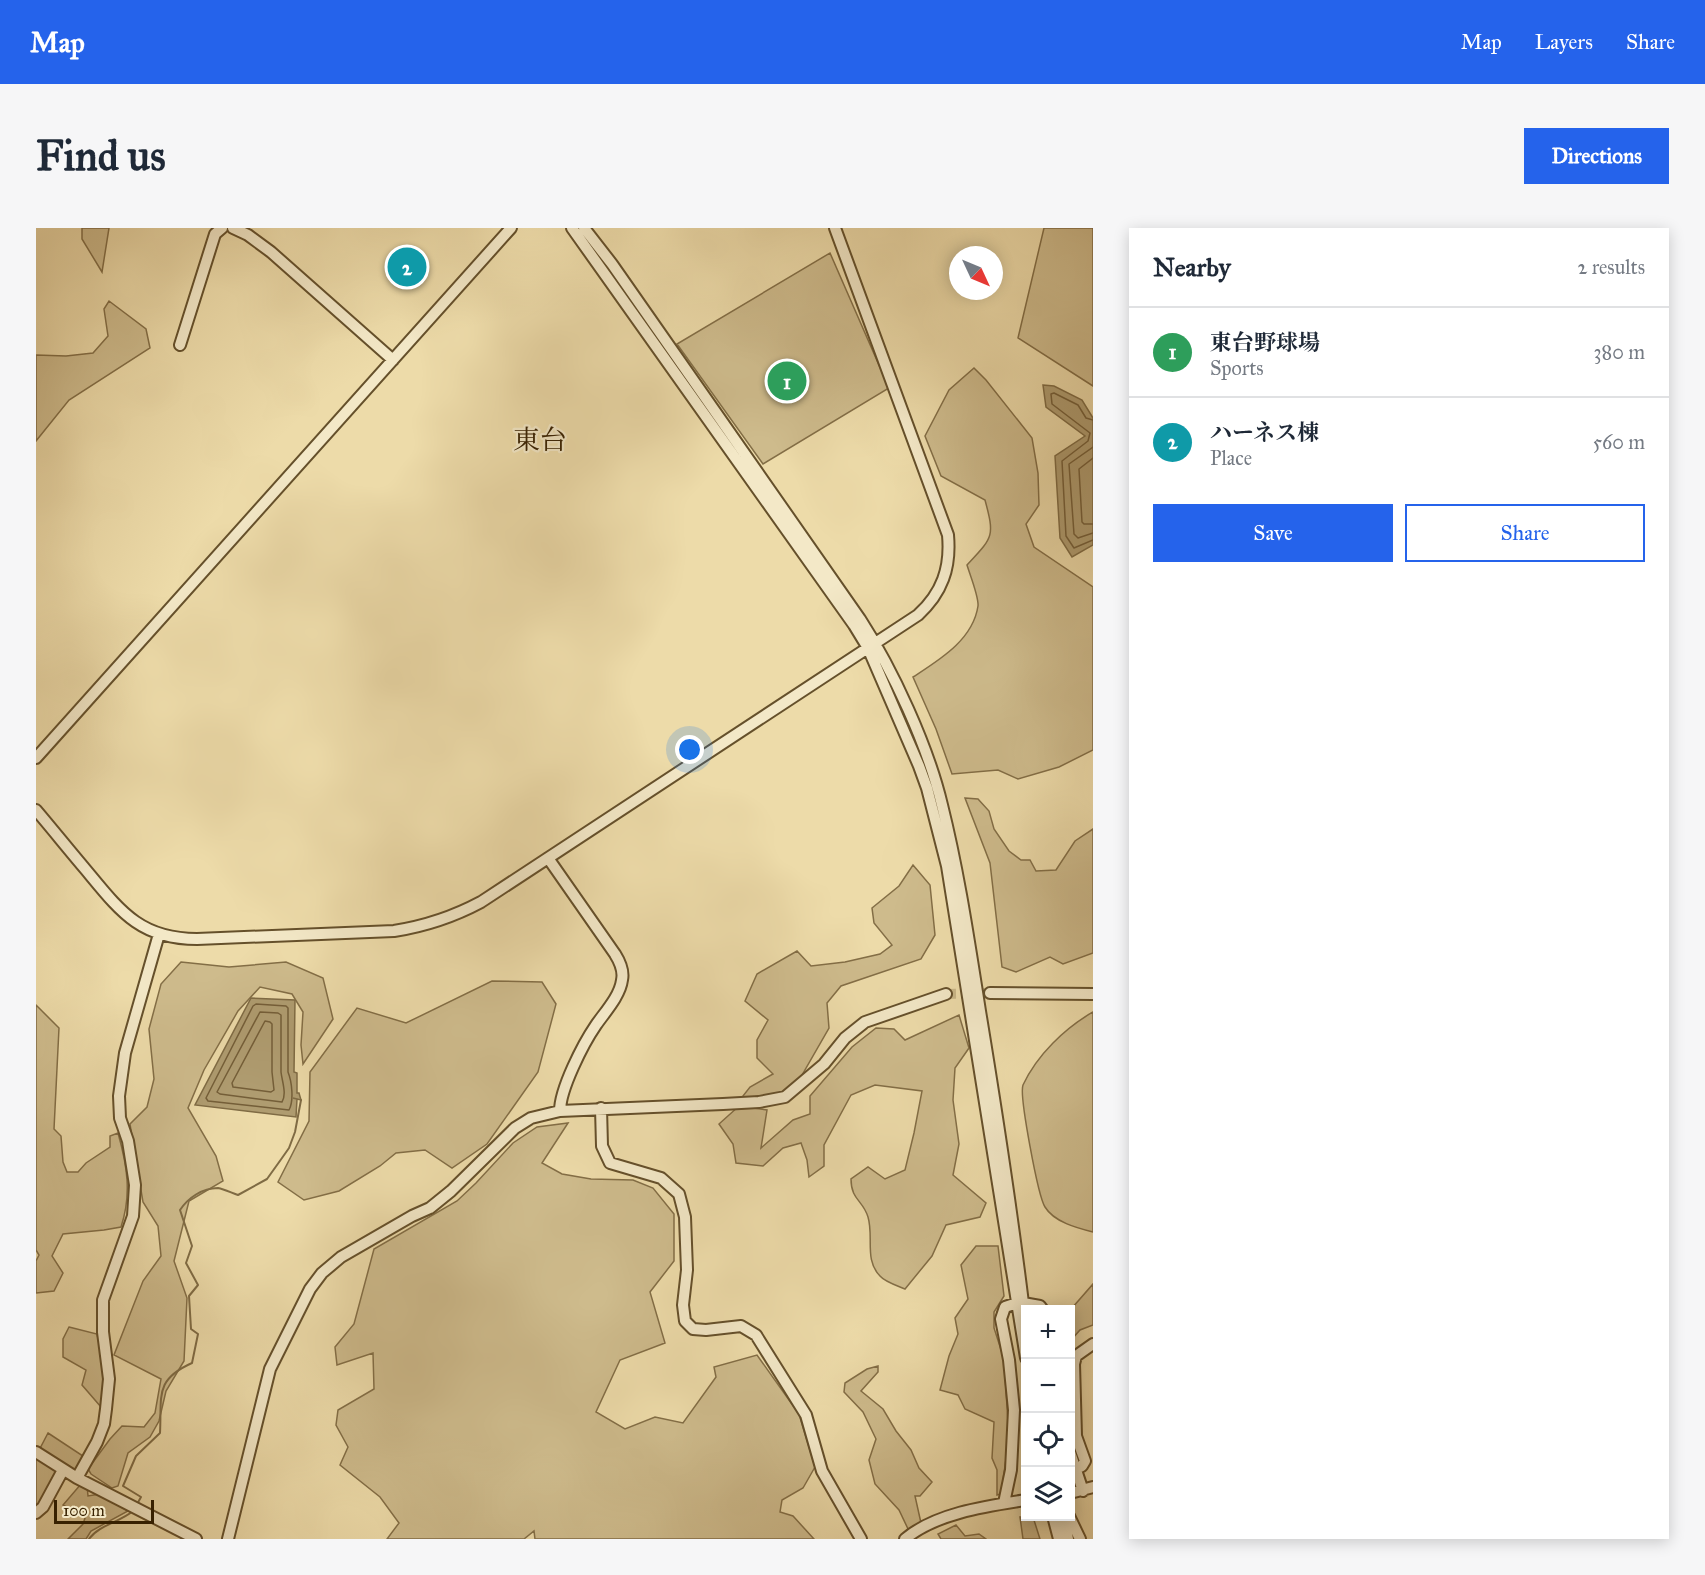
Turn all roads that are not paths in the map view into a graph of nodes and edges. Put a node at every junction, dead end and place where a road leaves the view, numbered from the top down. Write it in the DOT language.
graph roads {
  1 [pos="222,228"];
  2 [pos="233,228"];
  3 [pos="511,228"];
  4 [pos="572,228"];
  5 [pos="584,228"];
  6 [pos="835,228"];
  7 [pos="250,231"];
  8 [pos="180,345"];
  9 [pos="393,360"];
  10 [pos="872,646"];
  11 [pos="36,758"];
  12 [pos="36,810"];
  13 [pos="548,858"];
  14 [pos="159,934"];
  15 [pos="990,993"];
  16 [pos="946,994"];
  17 [pos="1093,994"];
  18 [pos="601,1108"];
  19 [pos="560,1111"];
  20 [pos="1022,1305"];
  21 [pos="1021,1307"];
  22 [pos="1093,1344"];
  23 [pos="36,1452"];
  24 [pos="1075,1466"];
  25 [pos="1076,1469"];
  26 [pos="63,1470"];
  27 [pos="77,1478"];
  28 [pos="1088,1489"];
  29 [pos="1021,1501"];
  30 [pos="1004,1503"];
  31 [pos="36,1512"];
  32 [pos="1048,1521"];
  33 [pos="1054,1521"];
  34 [pos="1064,1521"];
  35 [pos="1071,1521"];
  36 [pos="196,1539"];
  37 [pos="228,1539"];
  38 [pos="861,1539"];
  39 [pos="905,1539"];
  40 [pos="1051,1539"];
  41 [pos="1059,1539"];
  42 [pos="1068,1539"];
  43 [pos="1080,1539"];
  1 -- 8 [label="street"];
  2 -- 7 [label="street"];
  3 -- 9 [label="street"];
  4 -- 10 [label="street"];
  5 -- 10 [label="street"];
  6 -- 10 [label="street"];
  7 -- 9 [label="street"];
  9 -- 11 [label="street"];
  10 -- 13 [label="street"];
  10 -- 20 [label="street"];
  12 -- 14 [label="street"];
  13 -- 14 [label="street"];
  13 -- 19 [label="street"];
  14 -- 27 [label="street"];
  15 -- 17 [label="street"];
  16 -- 18 [label="street"];
  18 -- 19 [label="street"];
  18 -- 38 [label="street"];
  19 -- 37 [label="street"];
  21 -- 30 [label="street"];
  22 -- 25 [label="street"];
  23 -- 26 [label="street"];
  24 -- 25 [label="street"];
  25 -- 28 [label="street"];
  26 -- 27 [label="street"];
  26 -- 31 [label="street"];
  27 -- 36 [label="street"];
  29 -- 30 [label="street"];
  30 -- 39 [label="street"];
  32 -- 40 [label="street"];
  33 -- 41 [label="street"];
  34 -- 42 [label="street"];
  35 -- 43 [label="street"];
}
